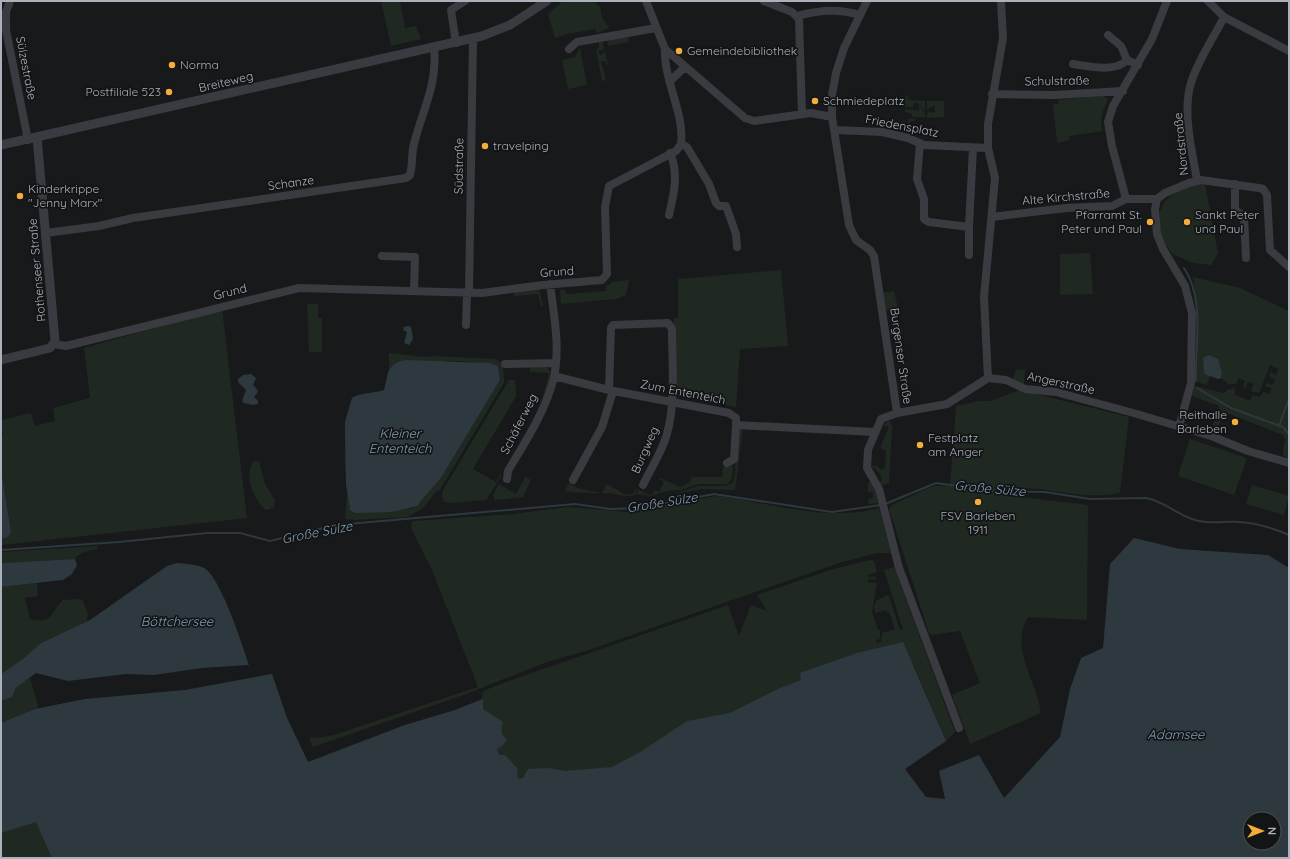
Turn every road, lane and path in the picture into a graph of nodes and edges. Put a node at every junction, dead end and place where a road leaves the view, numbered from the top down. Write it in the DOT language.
graph roads {
  1 [pos="10,1"];
  2 [pos="465,1"];
  3 [pos="547,1"];
  4 [pos="646,1"];
  5 [pos="764,1"];
  6 [pos="867,1"];
  7 [pos="1001,1"];
  8 [pos="1167,1"];
  9 [pos="1208,1"];
  10 [pos="859,15"];
  11 [pos="797,16"];
  12 [pos="1224,17"];
  13 [pos="656,28"];
  14 [pos="1108,35"];
  15 [pos="473,39"];
  16 [pos="456,43"];
  17 [pos="434,48"];
  18 [pos="569,49"];
  19 [pos="665,49"];
  20 [pos="1289,51"];
  21 [pos="1127,60"];
  22 [pos="1073,64"];
  23 [pos="1138,65"];
  24 [pos="685,67"];
  25 [pos="670,81"];
  26 [pos="1123,91"];
  27 [pos="992,94"];
  28 [pos="802,114"];
  29 [pos="832,117"];
  30 [pos="835,130"];
  31 [pos="33,138"];
  32 [pos="920,143"];
  33 [pos="681,144"];
  34 [pos="1,145"];
  35 [pos="974,148"];
  36 [pos="988,148"];
  37 [pos="670,153"];
  38 [pos="1197,180"];
  39 [pos="1235,184"];
  40 [pos="1126,199"];
  41 [pos="1158,199"];
  42 [pos="669,215"];
  43 [pos="992,217"];
  44 [pos="969,227"];
  45 [pos="46,233"];
  46 [pos="737,247"];
  47 [pos="969,255"];
  48 [pos="382,256"];
  49 [pos="1246,258"];
  50 [pos="1289,267"];
  51 [pos="550,284"];
  52 [pos="414,291"];
  53 [pos="468,293"];
  54 [pos="466,325"];
  55 [pos="54,344"];
  56 [pos="1,360"];
  57 [pos="555,363"];
  58 [pos="505,364"];
  59 [pos="554,376"];
  60 [pos="988,378"];
  61 [pos="611,390"];
  62 [pos="671,402"];
  63 [pos="897,413"];
  64 [pos="736,424"];
  65 [pos="1179,427"];
  66 [pos="875,432"];
  67 [pos="727,463"];
  68 [pos="1289,463"];
  69 [pos="507,479"];
  70 [pos="573,480"];
  71 [pos="643,484"];
  72 [pos="959,728"];
  1 -- 31 [label="street, Sülzestraße"];
  2 -- 16 [label="street"];
  3 -- 15 [label="street, Breiteweg"];
  4 -- 13 [label="street"];
  5 -- 11 [label="street"];
  6 -- 10 [label="street, Burgenser Straße"];
  7 -- 27 [label="street"];
  8 -- 23 [label="street"];
  9 -- 12 [label="street"];
  10 -- 11 [label="street"];
  10 -- 29 [label="street, Burgenser Straße"];
  11 -- 28 [label="street"];
  12 -- 20 [label="street"];
  12 -- 38 [label="street, Nordstraße"];
  13 -- 18 [label="street"];
  13 -- 19 [label="street"];
  14 -- 21 [label="street"];
  15 -- 16 [label="street, Breiteweg"];
  15 -- 53 [label="street, Südstraße"];
  16 -- 17 [label="street, Breiteweg"];
  17 -- 31 [label="street, Breiteweg"];
  17 -- 45 [label="street, Schanze"];
  19 -- 24 [label="street"];
  19 -- 25 [label="street"];
  21 -- 22 [label="street, Schulstraße"];
  21 -- 23 [label="street"];
  23 -- 26 [label="street"];
  24 -- 25 [label="street"];
  24 -- 28 [label="street"];
  25 -- 33 [label="street"];
  26 -- 27 [label="street, Schulstraße"];
  26 -- 40 [label="street"];
  27 -- 36 [label="street"];
  28 -- 29 [label="street"];
  29 -- 30 [label="street, Burgenser Straße"];
  30 -- 32 [label="street, Friedensplatz"];
  30 -- 63 [label="street, Burgenser Straße"];
  31 -- 34 [label="street, Breiteweg"];
  31 -- 45 [label="street, Rothenseer Straße"];
  32 -- 35 [label="street, Friedensplatz"];
  32 -- 44 [label="street"];
  33 -- 37 [label="street"];
  33 -- 46 [label="street"];
  35 -- 36 [label="street, Friedensplatz"];
  35 -- 44 [label="street"];
  36 -- 43 [label="street"];
  37 -- 42 [label="street"];
  37 -- 51 [label="street, Grund"];
  38 -- 39 [label="street"];
  38 -- 41 [label="street"];
  39 -- 49 [label="street"];
  39 -- 50 [label="street"];
  40 -- 41 [label="street, Alte Kirchstraße"];
  40 -- 43 [label="street, Alte Kirchstraße"];
  41 -- 65 [label="street"];
  43 -- 60 [label="street"];
  44 -- 47 [label="street"];
  45 -- 55 [label="street, Rothenseer Straße"];
  48 -- 52 [label="street"];
  51 -- 53 [label="street, Grund"];
  51 -- 57 [label="street, Schäferweg"];
  52 -- 53 [label="street, Grund"];
  52 -- 55 [label="street, Grund"];
  53 -- 54 [label="street, Südstraße"];
  55 -- 56 [label="street"];
  57 -- 58 [label="street"];
  57 -- 59 [label="street, Schäferweg"];
  59 -- 61 [label="street, Zum Ententeich"];
  59 -- 69 [label="street, Schäferweg"];
  60 -- 63 [label="street"];
  60 -- 65 [label="street, Angerstraße"];
  61 -- 62 [label="street, Zum Ententeich"];
  61 -- 62 [label="street, Burgweg"];
  61 -- 70 [label="street"];
  62 -- 64 [label="street, Zum Ententeich"];
  62 -- 71 [label="street, Burgweg"];
  63 -- 66 [label="street, Burgenser Straße"];
  64 -- 66 [label="street"];
  64 -- 67 [label="street"];
  65 -- 68 [label="street, Angerstraße"];
  66 -- 72 [label="street, Burgenser Straße"];
}
